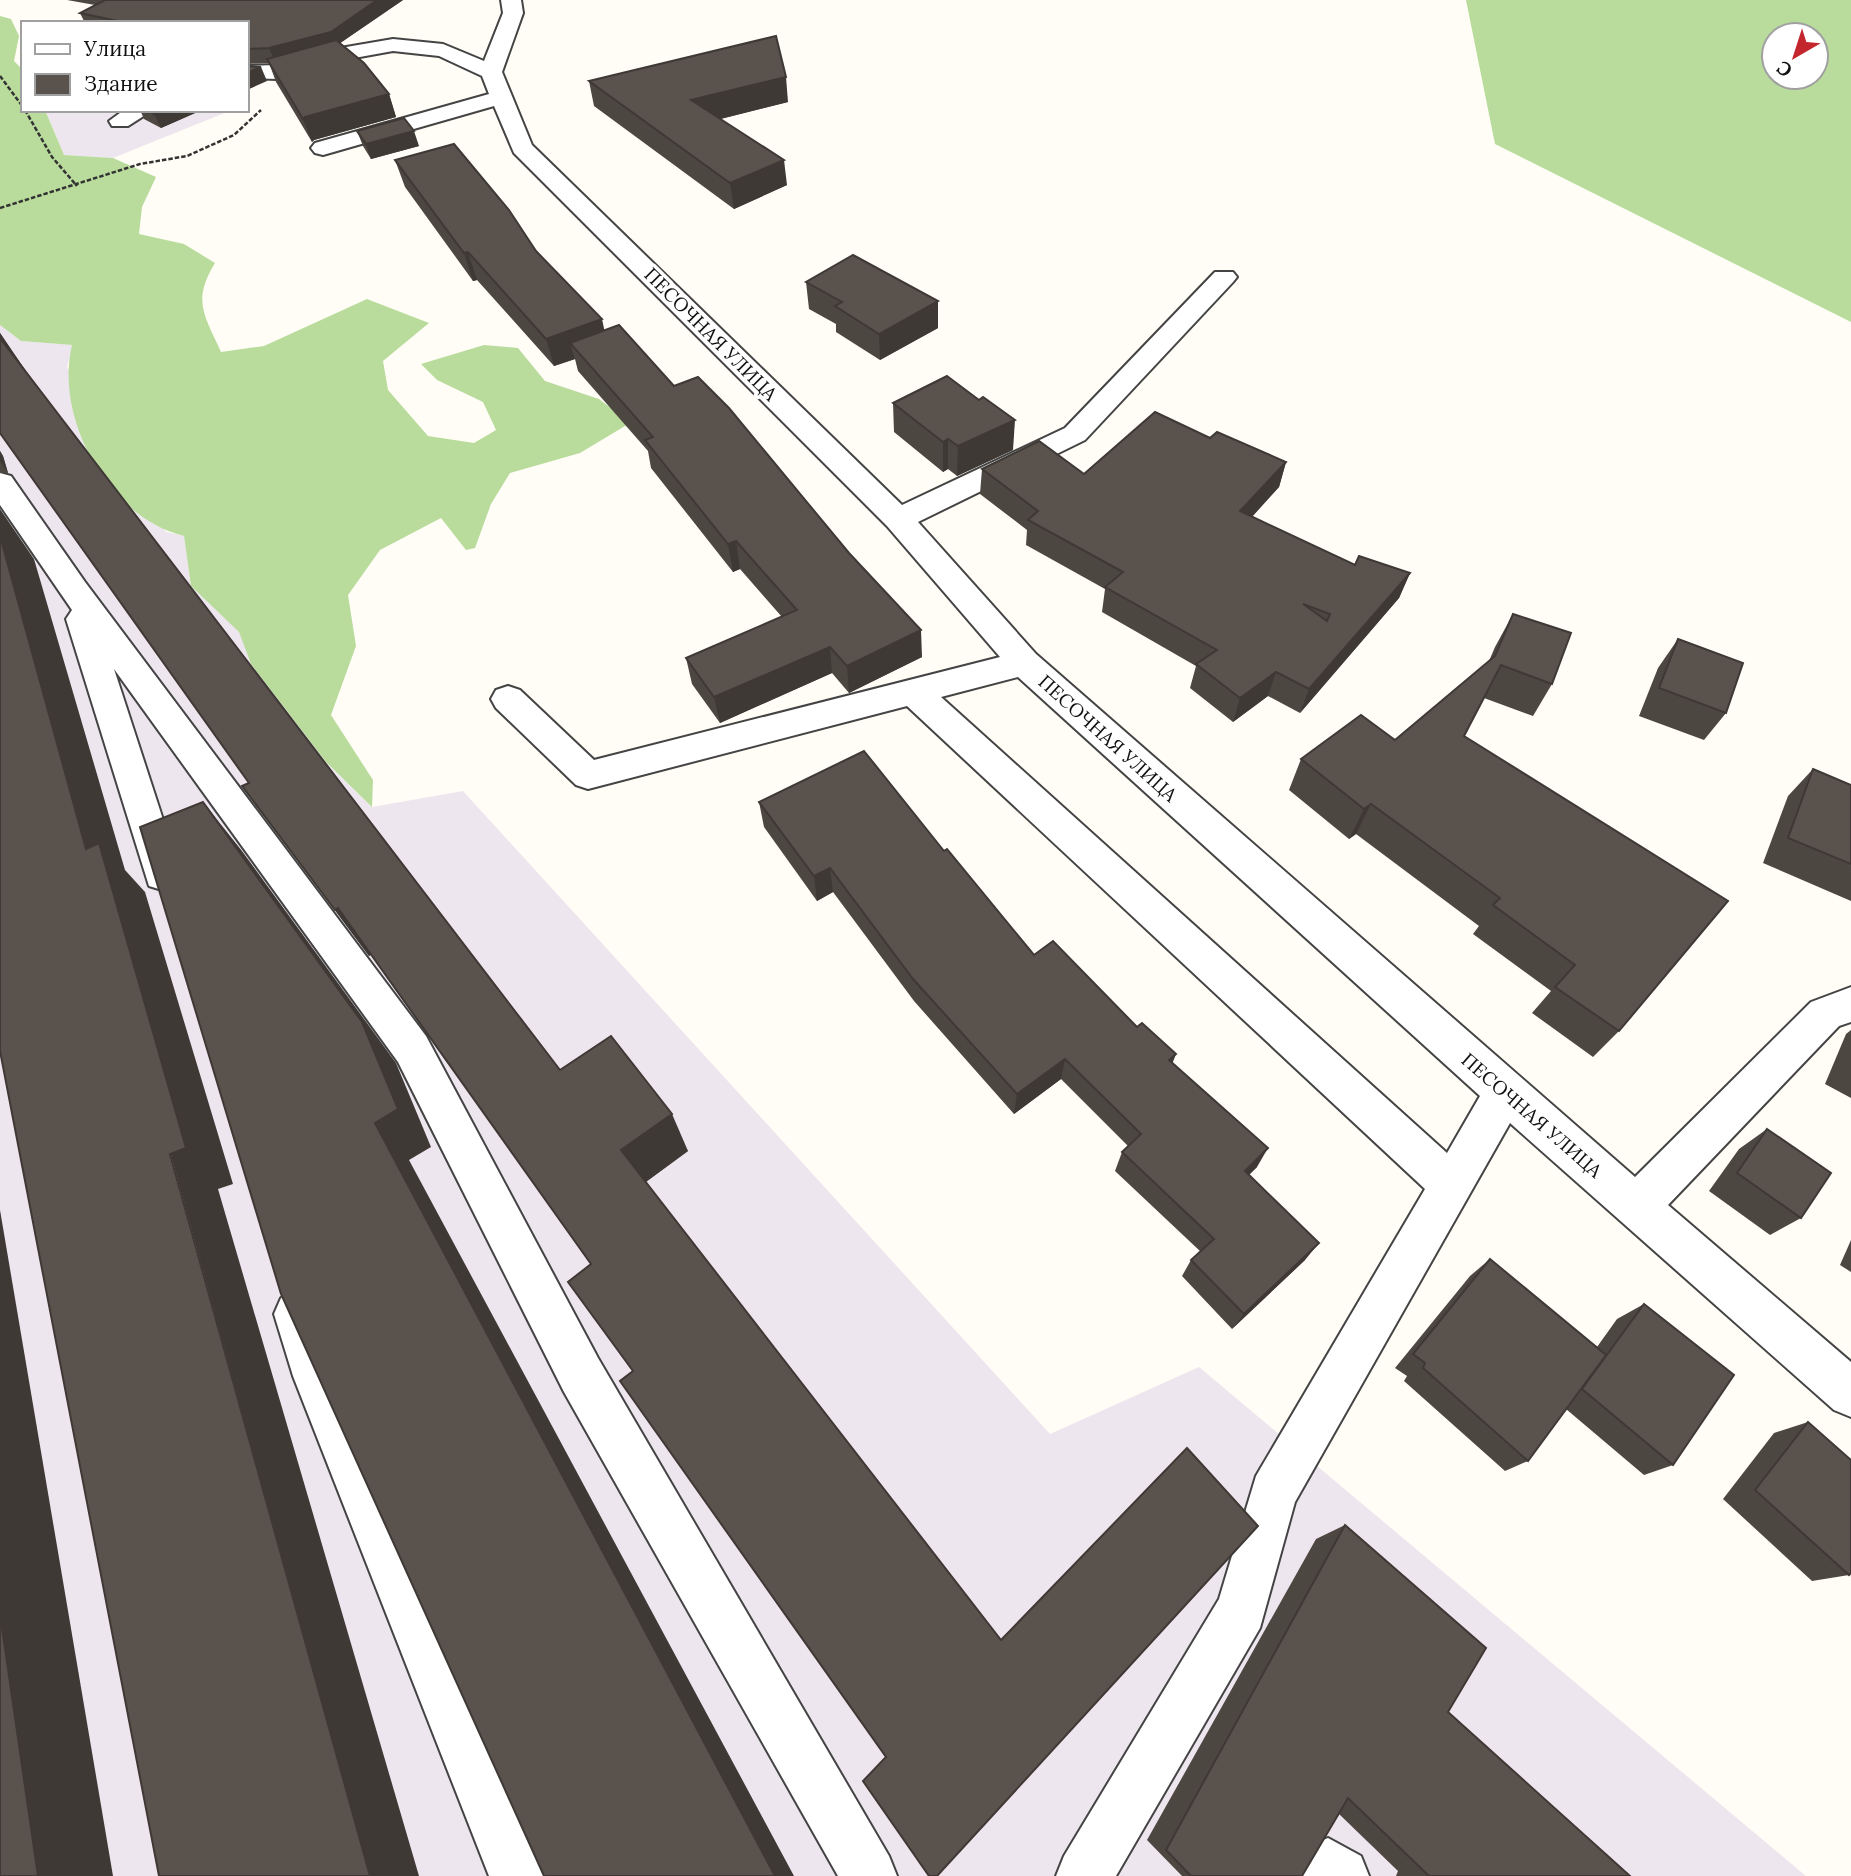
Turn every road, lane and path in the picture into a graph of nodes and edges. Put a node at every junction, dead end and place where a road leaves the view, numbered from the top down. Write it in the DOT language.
graph roads {
  1 [pos="518,4"];
  2 [pos="248,72"];
  3 [pos="277,72"];
  4 [pos="0,76"];
  5 [pos="496,84"];
  6 [pos="21,105"];
  7 [pos="26,112"];
  8 [pos="138,112"];
  9 [pos="120,121"];
  10 [pos="323,148"];
  11 [pos="77,186"];
  12 [pos="0,208"];
  13 [pos="1224,277"];
  14 [pos="0,483"];
  15 [pos="898,519"];
  16 [pos="74,590"];
  17 [pos="1024,663"];
  18 [pos="914,692"];
  19 [pos="508,699"];
  20 [pos="172,910"];
  21 [pos="1851,1004"];
  22 [pos="1505,1092"];
  23 [pos="1451,1185"];
  24 [pos="1636,1207"];
  25 [pos="288,1282"];
  26 [pos="1851,1393"];
  27 [pos="1087,1875"];
  28 [pos="517,1876"];
  29 [pos="869,1876"];
  30 [pos="1322,1876"];
  31 [pos="1341,1876"];
  1 -- 5 [label="street"];
  2 -- 3 [label="street"];
  3 -- 5 [label="street"];
  3 -- 11 [label="path"];
  4 -- 6 [label="path"];
  5 -- 10 [label="street"];
  5 -- 15 [label="street, ПЕСОЧНАЯ УЛИЦА"];
  7 -- 11 [label="path"];
  8 -- 9 [label="street"];
  11 -- 12 [label="path"];
  13 -- 15 [label="street"];
  14 -- 16 [label="street"];
  15 -- 17 [label="street, ПЕСОЧНАЯ УЛИЦА"];
  16 -- 20 [label="street"];
  16 -- 29 [label="street"];
  17 -- 18 [label="street"];
  17 -- 22 [label="street, ПЕСОЧНАЯ УЛИЦА"];
  18 -- 19 [label="street"];
  18 -- 23 [label="street"];
  21 -- 24 [label="street"];
  22 -- 23 [label="street"];
  22 -- 24 [label="street, ПЕСОЧНАЯ УЛИЦА"];
  23 -- 27 [label="street"];
  24 -- 26 [label="street, ПЕСОЧНАЯ УЛИЦА"];
  25 -- 28 [label="street"];
  30 -- 31 [label="street"];
}
